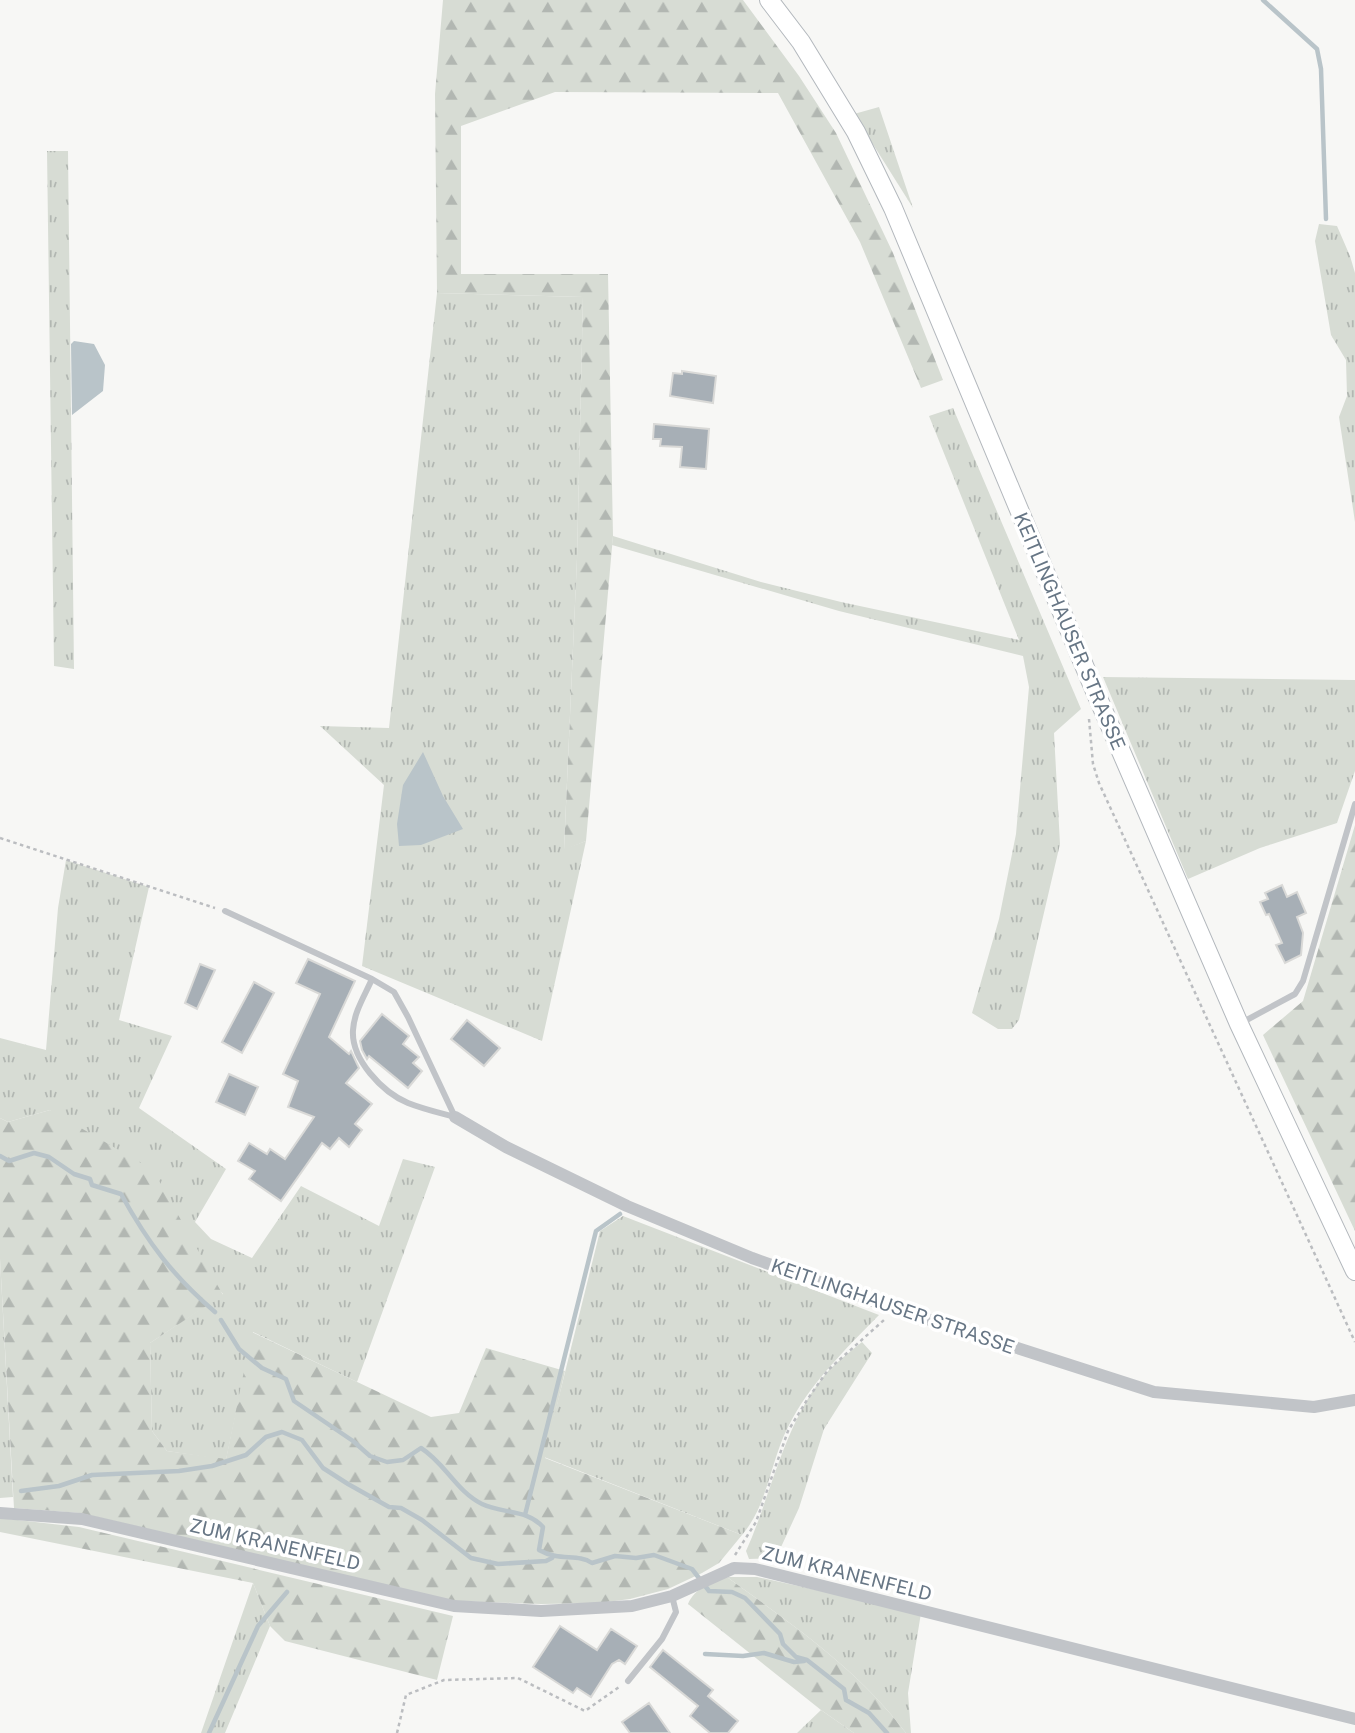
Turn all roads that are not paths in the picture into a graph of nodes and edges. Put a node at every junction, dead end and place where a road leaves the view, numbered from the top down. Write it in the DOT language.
graph roads {
  1 [pos="769,0"];
  2 [pos="1355,804"];
  3 [pos="225,911"];
  4 [pos="372,979"];
  5 [pos="1239,1024"];
  6 [pos="455,1117"];
  7 [pos="1355,1271"];
  8 [pos="1355,1400"];
  9 [pos="0,1513"];
  10 [pos="672,1596"];
  11 [pos="628,1682"];
  12 [pos="1355,1719"];
  1 -- 5 [label="main road, KEITLINGHAUSER STRASSE"];
  2 -- 5 [label="lane"];
  3 -- 4 [label="lane"];
  4 -- 6 [label="lane"];
  4 -- 6 [label="lane"];
  5 -- 7 [label="main road, KEITLINGHAUSER STRASSE"];
  6 -- 8 [label="street, KEITLINGHAUSER STRASSE"];
  9 -- 10 [label="street, ZUM KRANENFELD"];
  10 -- 11 [label="lane"];
  10 -- 12 [label="street, ZUM KRANENFELD"];
}
